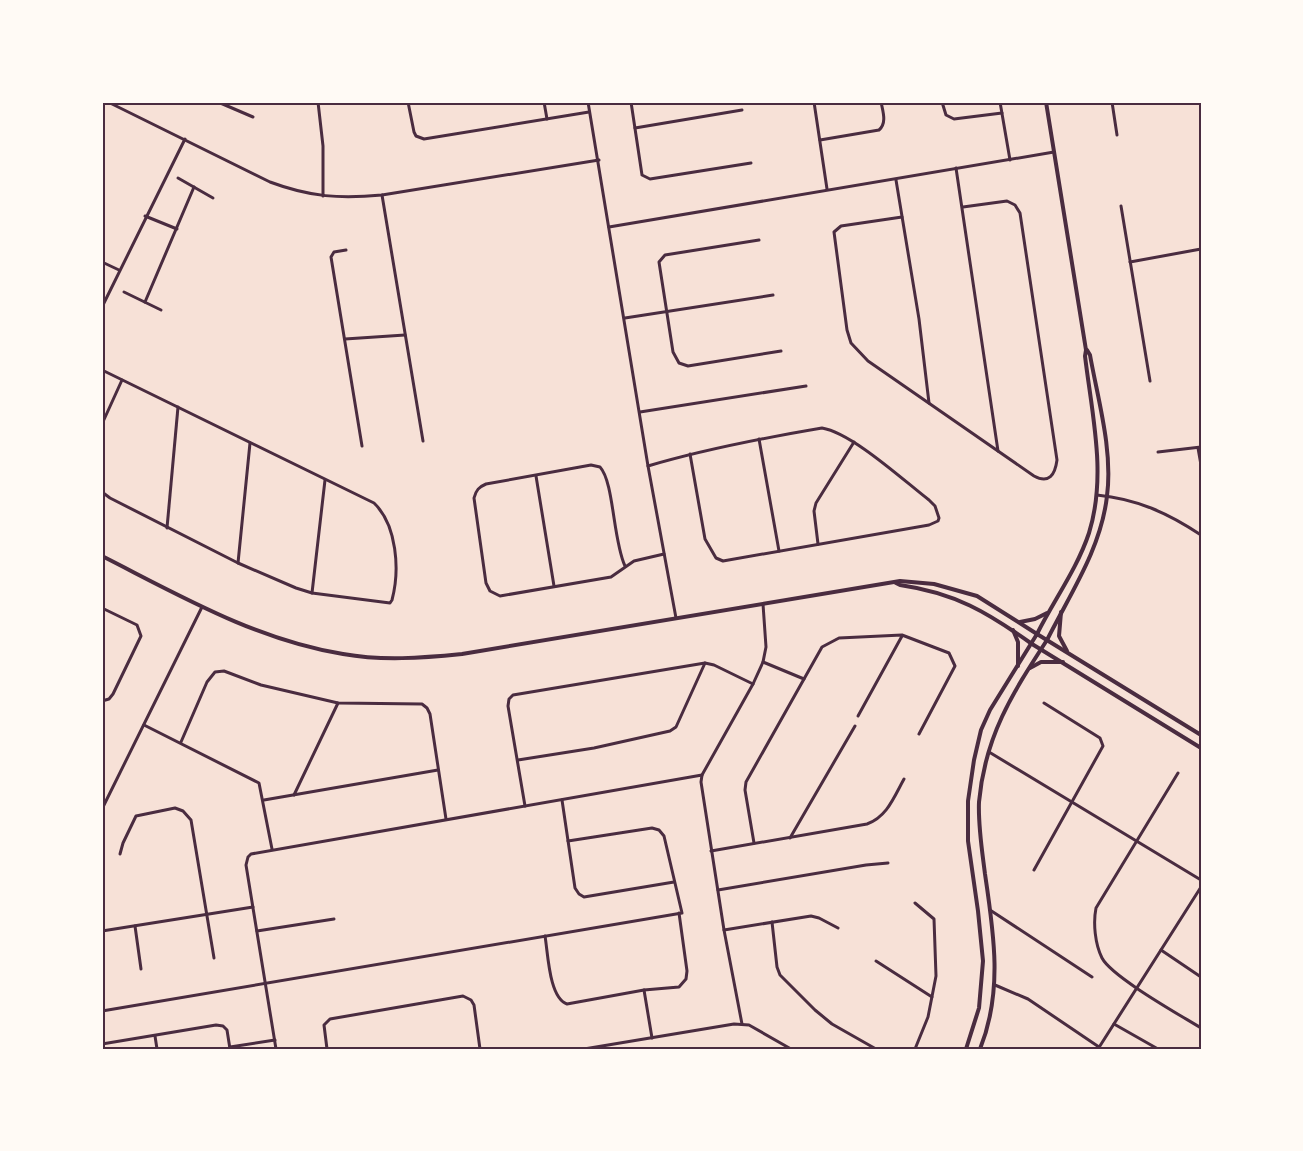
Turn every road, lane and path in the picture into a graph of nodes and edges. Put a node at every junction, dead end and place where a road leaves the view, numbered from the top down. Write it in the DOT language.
graph roads {
  1 [pos="108,102"];
  2 [pos="218,102"];
  3 [pos="318,102"];
  4 [pos="408,102"];
  5 [pos="544,102"];
  6 [pos="588,102"];
  7 [pos="631,102"];
  8 [pos="814,102"];
  9 [pos="881,102"];
  10 [pos="942,102"];
  11 [pos="1000,102"];
  12 [pos="1046,102"];
  13 [pos="1112,102"];
  14 [pos="742,110"];
  15 [pos="589,112"];
  16 [pos="1002,113"];
  17 [pos="253,117"];
  18 [pos="547,119"];
  19 [pos="635,128"];
  20 [pos="1118,135"];
  21 [pos="185,139"];
  22 [pos="820,140"];
  23 [pos="1055,152"];
  24 [pos="599,160"];
  25 [pos="1010,160"];
  26 [pos="750,163"];
  27 [pos="956,168"];
  28 [pos="178,178"];
  29 [pos="896,180"];
  30 [pos="194,187"];
  31 [pos="827,190"];
  32 [pos="382,195"];
  33 [pos="323,197"];
  34 [pos="213,198"];
  35 [pos="1121,206"];
  36 [pos="963,207"];
  37 [pos="145,216"];
  38 [pos="902,217"];
  39 [pos="609,227"];
  40 [pos="177,229"];
  41 [pos="759,240"];
  42 [pos="1201,249"];
  43 [pos="346,250"];
  44 [pos="102,262"];
  45 [pos="1131,262"];
  46 [pos="119,270"];
  47 [pos="124,292"];
  48 [pos="773,296"];
  49 [pos="145,302"];
  50 [pos="102,307"];
  51 [pos="161,310"];
  52 [pos="667,312"];
  53 [pos="625,318"];
  54 [pos="405,335"];
  55 [pos="345,339"];
  56 [pos="1086,350"];
  57 [pos="781,351"];
  58 [pos="102,370"];
  59 [pos="122,380"];
  60 [pos="1150,381"];
  61 [pos="806,386"];
  62 [pos="929,403"];
  63 [pos="178,407"];
  64 [pos="640,412"];
  65 [pos="102,424"];
  66 [pos="759,439"];
  67 [pos="423,441"];
  68 [pos="854,442"];
  69 [pos="250,443"];
  70 [pos="362,446"];
  71 [pos="1199,448"];
  72 [pos="998,451"];
  73 [pos="1158,452"];
  74 [pos="690,454"];
  75 [pos="1201,465"];
  76 [pos="648,466"];
  77 [pos="536,476"];
  78 [pos="325,480"];
  79 [pos="102,492"];
  80 [pos="1097,495"];
  81 [pos="1108,496"];
  82 [pos="166,528"];
  83 [pos="1201,534"];
  84 [pos="818,544"];
  85 [pos="779,551"];
  86 [pos="664,554"];
  87 [pos="102,556"];
  88 [pos="237,563"];
  89 [pos="626,566"];
  90 [pos="896,582"];
  91 [pos="554,586"];
  92 [pos="312,593"];
  93 [pos="763,603"];
  94 [pos="202,607"];
  95 [pos="102,608"];
  96 [pos="1049,611"];
  97 [pos="1060,612"];
  98 [pos="676,618"];
  99 [pos="1019,622"];
  100 [pos="1013,630"];
  101 [pos="1037,634"];
  102 [pos="902,635"];
  103 [pos="1047,640"];
  104 [pos="1032,644"];
  105 [pos="1041,649"];
  106 [pos="1069,653"];
  107 [pos="762,662"];
  108 [pos="1063,662"];
  109 [pos="705,663"];
  110 [pos="1018,667"];
  111 [pos="1026,672"];
  112 [pos="804,679"];
  113 [pos="753,684"];
  114 [pos="102,701"];
  115 [pos="338,703"];
  116 [pos="1044,703"];
  117 [pos="858,716"];
  118 [pos="144,725"];
  119 [pos="855,726"];
  120 [pos="920,734"];
  121 [pos="1201,735"];
  122 [pos="181,742"];
  123 [pos="1201,748"];
  124 [pos="989,752"];
  125 [pos="518,760"];
  126 [pos="438,770"];
  127 [pos="1178,773"];
  128 [pos="702,775"];
  129 [pos="904,779"];
  130 [pos="294,795"];
  131 [pos="264,800"];
  132 [pos="562,800"];
  133 [pos="1072,802"];
  134 [pos="525,806"];
  135 [pos="102,809"];
  136 [pos="446,819"];
  137 [pos="790,838"];
  138 [pos="568,841"];
  139 [pos="1137,842"];
  140 [pos="754,843"];
  141 [pos="272,849"];
  142 [pos="711,851"];
  143 [pos="120,854"];
  144 [pos="888,863"];
  145 [pos="1034,870"];
  146 [pos="1201,880"];
  147 [pos="674,882"];
  148 [pos="1201,887"];
  149 [pos="717,890"];
  150 [pos="915,903"];
  151 [pos="253,906"];
  152 [pos="990,910"];
  153 [pos="207,914"];
  154 [pos="679,914"];
  155 [pos="334,919"];
  156 [pos="772,922"];
  157 [pos="135,926"];
  158 [pos="838,928"];
  159 [pos="724,930"];
  160 [pos="102,931"];
  161 [pos="257,931"];
  162 [pos="545,935"];
  163 [pos="1161,950"];
  164 [pos="214,958"];
  165 [pos="876,961"];
  166 [pos="141,969"];
  167 [pos="1201,976"];
  168 [pos="1092,977"];
  169 [pos="265,984"];
  170 [pos="995,985"];
  171 [pos="1137,987"];
  172 [pos="644,990"];
  173 [pos="932,997"];
  174 [pos="102,1011"];
  175 [pos="742,1024"];
  176 [pos="1114,1024"];
  177 [pos="1201,1028"];
  178 [pos="155,1035"];
  179 [pos="652,1038"];
  180 [pos="275,1040"];
  181 [pos="102,1044"];
  182 [pos="230,1048"];
  183 [pos="1099,1048"];
  184 [pos="157,1049"];
  185 [pos="276,1049"];
  186 [pos="327,1049"];
  187 [pos="480,1049"];
  188 [pos="584,1049"];
  189 [pos="791,1049"];
  190 [pos="876,1049"];
  191 [pos="915,1049"];
  192 [pos="966,1049"];
  193 [pos="980,1049"];
  194 [pos="1158,1049"];
  1 -- 21 [label="street"];
  2 -- 17 [label="street"];
  3 -- 33 [label="street"];
  4 -- 18 [label="street"];
  5 -- 18 [label="street"];
  6 -- 15 [label="street"];
  7 -- 19 [label="street"];
  8 -- 22 [label="street"];
  9 -- 22 [label="street"];
  10 -- 16 [label="street"];
  11 -- 16 [label="street"];
  12 -- 23 [label="street"];
  13 -- 20 [label="street"];
  14 -- 19 [label="street"];
  15 -- 18 [label="street"];
  15 -- 24 [label="street"];
  16 -- 25 [label="street"];
  19 -- 26 [label="street"];
  21 -- 33 [label="street"];
  21 -- 37 [label="street"];
  22 -- 31 [label="street"];
  23 -- 25 [label="street"];
  23 -- 56 [label="street"];
  24 -- 32 [label="street"];
  24 -- 39 [label="street"];
  25 -- 27 [label="street"];
  27 -- 29 [label="street"];
  27 -- 36 [label="street"];
  28 -- 30 [label="street"];
  29 -- 31 [label="street"];
  29 -- 38 [label="street"];
  30 -- 34 [label="street"];
  30 -- 40 [label="street"];
  31 -- 39 [label="street"];
  32 -- 33 [label="street"];
  32 -- 54 [label="street"];
  35 -- 45 [label="street"];
  36 -- 72 [label="street"];
  36 -- 72 [label="street"];
  37 -- 40 [label="street"];
  37 -- 46 [label="street"];
  38 -- 62 [label="street"];
  38 -- 62 [label="street"];
  39 -- 53 [label="street"];
  40 -- 49 [label="street"];
  41 -- 52 [label="street"];
  42 -- 45 [label="street"];
  43 -- 55 [label="street"];
  44 -- 46 [label="street"];
  45 -- 60 [label="street"];
  46 -- 50 [label="street"];
  47 -- 49 [label="street"];
  48 -- 52 [label="street"];
  49 -- 51 [label="street"];
  52 -- 53 [label="street"];
  52 -- 57 [label="street"];
  53 -- 64 [label="street"];
  54 -- 55 [label="street"];
  54 -- 67 [label="street"];
  55 -- 70 [label="street"];
  56 -- 80 [label="street"];
  56 -- 81 [label="street"];
  58 -- 59 [label="street"];
  59 -- 63 [label="street"];
  59 -- 65 [label="street"];
  61 -- 64 [label="street"];
  62 -- 72 [label="street"];
  63 -- 69 [label="street"];
  63 -- 82 [label="street"];
  64 -- 76 [label="street"];
  66 -- 68 [label="street"];
  66 -- 74 [label="street"];
  66 -- 85 [label="street"];
  68 -- 84 [label="street"];
  68 -- 84 [label="street"];
  69 -- 78 [label="street"];
  69 -- 88 [label="street"];
  71 -- 73 [label="street"];
  71 -- 75 [label="street"];
  74 -- 76 [label="street"];
  74 -- 85 [label="street"];
  76 -- 86 [label="street"];
  77 -- 89 [label="street"];
  77 -- 91 [label="street"];
  77 -- 91 [label="street"];
  78 -- 92 [label="street"];
  78 -- 92 [label="street"];
  79 -- 82 [label="street"];
  80 -- 81 [label="street"];
  80 -- 96 [label="street"];
  81 -- 83 [label="street"];
  81 -- 97 [label="street"];
  82 -- 88 [label="street"];
  84 -- 85 [label="street"];
  86 -- 89 [label="street"];
  86 -- 98 [label="street"];
  87 -- 94 [label="street"];
  88 -- 92 [label="street"];
  89 -- 91 [label="street"];
  90 -- 93 [label="street"];
  90 -- 99 [label="street"];
  90 -- 100 [label="street"];
  93 -- 98 [label="street"];
  93 -- 107 [label="street"];
  94 -- 98 [label="street"];
  94 -- 118 [label="street"];
  95 -- 114 [label="street"];
  96 -- 99 [label="street"];
  96 -- 101 [label="street"];
  97 -- 103 [label="street"];
  97 -- 106 [label="street"];
  99 -- 101 [label="street"];
  100 -- 104 [label="street"];
  100 -- 110 [label="street"];
  101 -- 103 [label="street"];
  101 -- 104 [label="street"];
  102 -- 112 [label="street"];
  102 -- 117 [label="street"];
  102 -- 120 [label="street"];
  103 -- 105 [label="street"];
  103 -- 106 [label="street"];
  104 -- 105 [label="street"];
  104 -- 110 [label="street"];
  105 -- 108 [label="street"];
  105 -- 111 [label="street"];
  106 -- 121 [label="street"];
  107 -- 112 [label="street"];
  107 -- 113 [label="street"];
  108 -- 111 [label="street"];
  108 -- 123 [label="street"];
  109 -- 113 [label="street"];
  109 -- 125 [label="street"];
  109 -- 125 [label="street"];
  110 -- 192 [label="street"];
  111 -- 124 [label="street"];
  112 -- 140 [label="street"];
  113 -- 128 [label="street"];
  115 -- 122 [label="street"];
  115 -- 126 [label="street"];
  115 -- 130 [label="street"];
  116 -- 133 [label="street"];
  118 -- 122 [label="street"];
  118 -- 135 [label="street"];
  119 -- 137 [label="street"];
  122 -- 131 [label="street"];
  124 -- 133 [label="street"];
  124 -- 152 [label="street"];
  125 -- 134 [label="street"];
  126 -- 130 [label="street"];
  126 -- 136 [label="street"];
  127 -- 139 [label="street"];
  128 -- 132 [label="street"];
  128 -- 142 [label="street"];
  129 -- 137 [label="street"];
  130 -- 131 [label="street"];
  131 -- 141 [label="street"];
  132 -- 134 [label="street"];
  132 -- 138 [label="street"];
  133 -- 139 [label="street"];
  133 -- 145 [label="street"];
  134 -- 136 [label="street"];
  136 -- 141 [label="street"];
  137 -- 140 [label="street"];
  138 -- 147 [label="street"];
  138 -- 147 [label="street"];
  139 -- 146 [label="street"];
  139 -- 171 [label="street"];
  140 -- 142 [label="street"];
  141 -- 151 [label="street"];
  142 -- 149 [label="street"];
  143 -- 153 [label="street"];
  144 -- 149 [label="street"];
  147 -- 154 [label="street"];
  148 -- 163 [label="street"];
  149 -- 159 [label="street"];
  150 -- 173 [label="street"];
  151 -- 153 [label="street"];
  151 -- 161 [label="street"];
  152 -- 168 [label="street"];
  152 -- 170 [label="street"];
  153 -- 157 [label="street"];
  153 -- 164 [label="street"];
  154 -- 162 [label="street"];
  154 -- 172 [label="street"];
  155 -- 161 [label="street"];
  156 -- 158 [label="street"];
  156 -- 159 [label="street"];
  156 -- 190 [label="street"];
  157 -- 160 [label="street"];
  157 -- 166 [label="street"];
  159 -- 175 [label="street"];
  161 -- 169 [label="street"];
  162 -- 169 [label="street"];
  162 -- 172 [label="street"];
  163 -- 167 [label="street"];
  163 -- 171 [label="street"];
  165 -- 173 [label="street"];
  169 -- 174 [label="street"];
  169 -- 180 [label="street"];
  170 -- 183 [label="street"];
  170 -- 193 [label="street"];
  171 -- 176 [label="street"];
  171 -- 177 [label="street"];
  172 -- 179 [label="street"];
  173 -- 191 [label="street"];
  175 -- 179 [label="street"];
  175 -- 189 [label="street"];
  176 -- 183 [label="street"];
  176 -- 194 [label="street"];
  178 -- 181 [label="street"];
  178 -- 182 [label="street"];
  178 -- 184 [label="street"];
  179 -- 188 [label="street"];
  180 -- 182 [label="street"];
  180 -- 185 [label="street"];
  186 -- 187 [label="street"];
}
